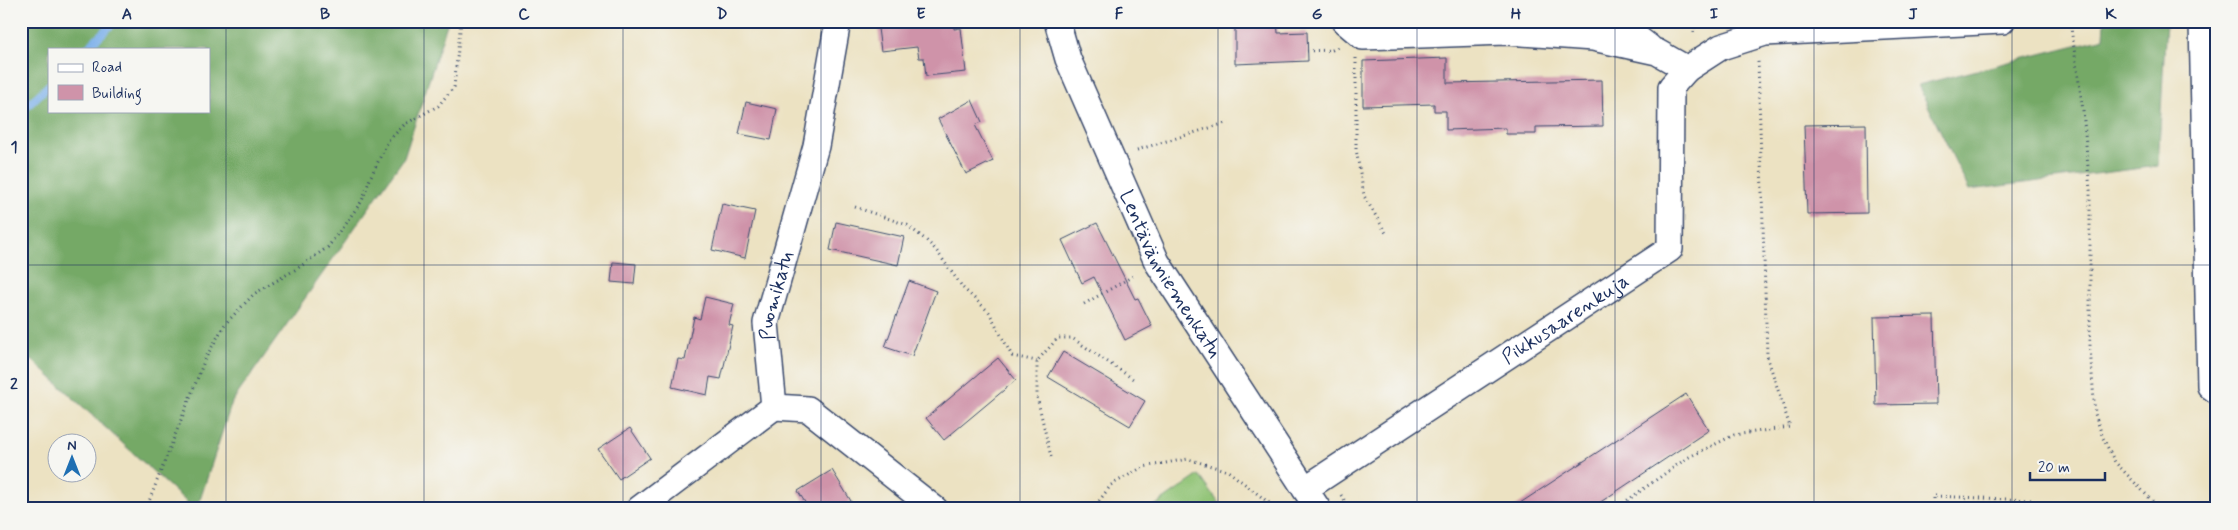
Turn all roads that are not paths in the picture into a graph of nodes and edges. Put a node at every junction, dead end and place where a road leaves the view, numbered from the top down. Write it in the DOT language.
graph roads {
  1 [pos="838,21"];
  2 [pos="1057,21"];
  3 [pos="1344,21"];
  4 [pos="1615,21"];
  5 [pos="2002,21"];
  6 [pos="2202,21"];
  7 [pos="1757,28"];
  8 [pos="1657,52"];
  9 [pos="1687,69"];
  10 [pos="2217,391"];
  11 [pos="774,407"];
  12 [pos="1311,499"];
  13 [pos="639,509"];
  14 [pos="935,509"];
  1 -- 11 [label="street, Puomikatu"];
  2 -- 12 [label="street, Lentävänniemenkatu"];
  3 -- 8 [label="street"];
  4 -- 8 [label="street"];
  5 -- 7 [label="street"];
  6 -- 10 [label="street"];
  7 -- 9 [label="street"];
  8 -- 9 [label="street"];
  9 -- 12 [label="street, Pikkusaarenkuja"];
  11 -- 13 [label="street"];
  11 -- 14 [label="street"];
}
